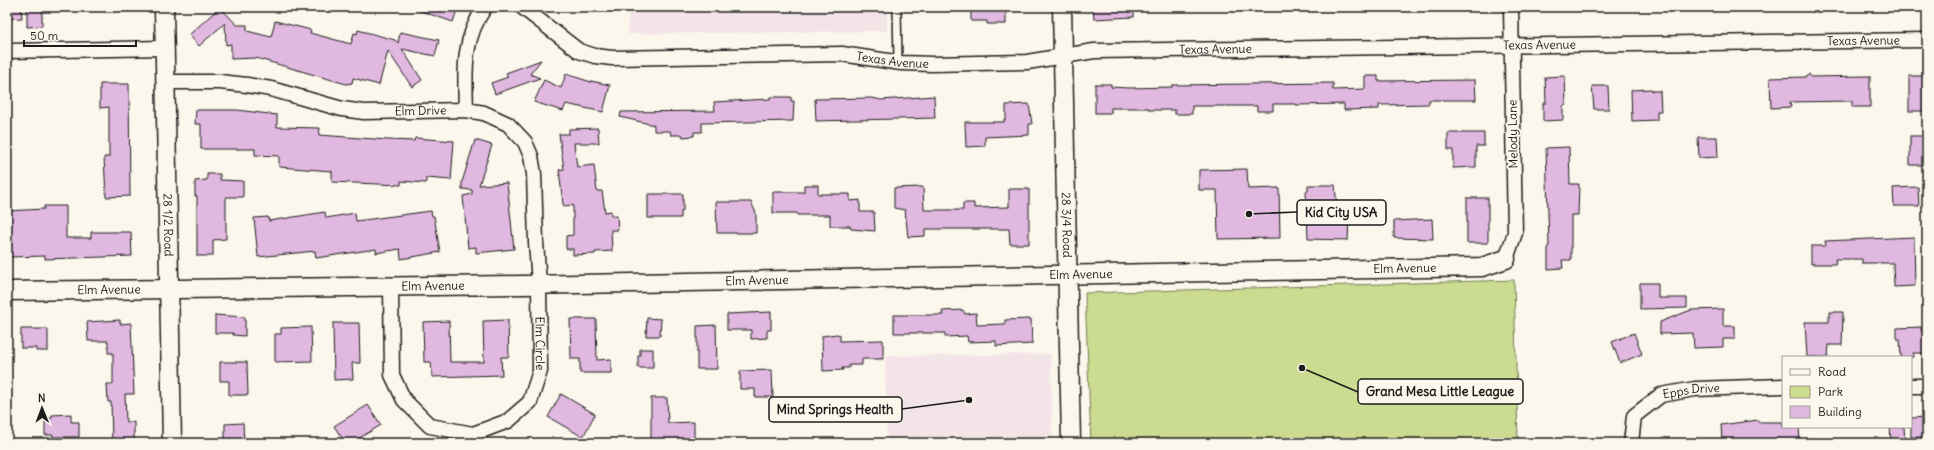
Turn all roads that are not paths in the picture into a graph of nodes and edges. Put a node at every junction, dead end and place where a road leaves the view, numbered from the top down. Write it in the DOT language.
graph roads {
  1 [pos="164,7"];
  2 [pos="485,7"];
  3 [pos="522,7"];
  4 [pos="897,7"];
  5 [pos="1062,7"];
  6 [pos="1511,7"];
  7 [pos="1927,40"];
  8 [pos="1512,45"];
  9 [pos="165,48"];
  10 [pos="7,51"];
  11 [pos="1063,56"];
  12 [pos="898,62"];
  13 [pos="165,82"];
  14 [pos="466,110"];
  15 [pos="1506,259"];
  16 [pos="1067,274"];
  17 [pos="539,284"];
  18 [pos="391,286"];
  19 [pos="169,289"];
  20 [pos="7,291"];
  21 [pos="1782,386"];
  22 [pos="1912,386"];
  23 [pos="1927,386"];
  24 [pos="172,443"];
  25 [pos="1071,443"];
  26 [pos="1631,443"];
  1 -- 9 [label="street, 28 1/2 Road"];
  2 -- 14 [label="street"];
  3 -- 12 [label="street, Texas Avenue"];
  4 -- 12 [label="lane"];
  5 -- 11 [label="street, 28 3/4 Road"];
  6 -- 8 [label="street, Melody Lane"];
  7 -- 8 [label="street, Texas Avenue"];
  8 -- 11 [label="street, Texas Avenue"];
  8 -- 15 [label="street, Melody Lane"];
  9 -- 10 [label="street"];
  9 -- 13 [label="street, 28 1/2 Road"];
  11 -- 12 [label="street, Texas Avenue"];
  11 -- 16 [label="street, 28 3/4 Road"];
  13 -- 14 [label="street, Elm Drive"];
  13 -- 19 [label="street, 28 1/2 Road"];
  14 -- 17 [label="street, Elm Drive"];
  15 -- 16 [label="street, Elm Avenue"];
  16 -- 17 [label="street, Elm Avenue"];
  16 -- 25 [label="street, 28 3/4 Road"];
  17 -- 18 [label="street, Elm Avenue"];
  17 -- 18 [label="street, Elm Circle"];
  18 -- 19 [label="street, Elm Avenue"];
  19 -- 20 [label="street, Elm Avenue"];
  19 -- 24 [label="street, 28 1/2 Road"];
  21 -- 26 [label="street, Epps Drive"];
  22 -- 23 [label="street"];
}
